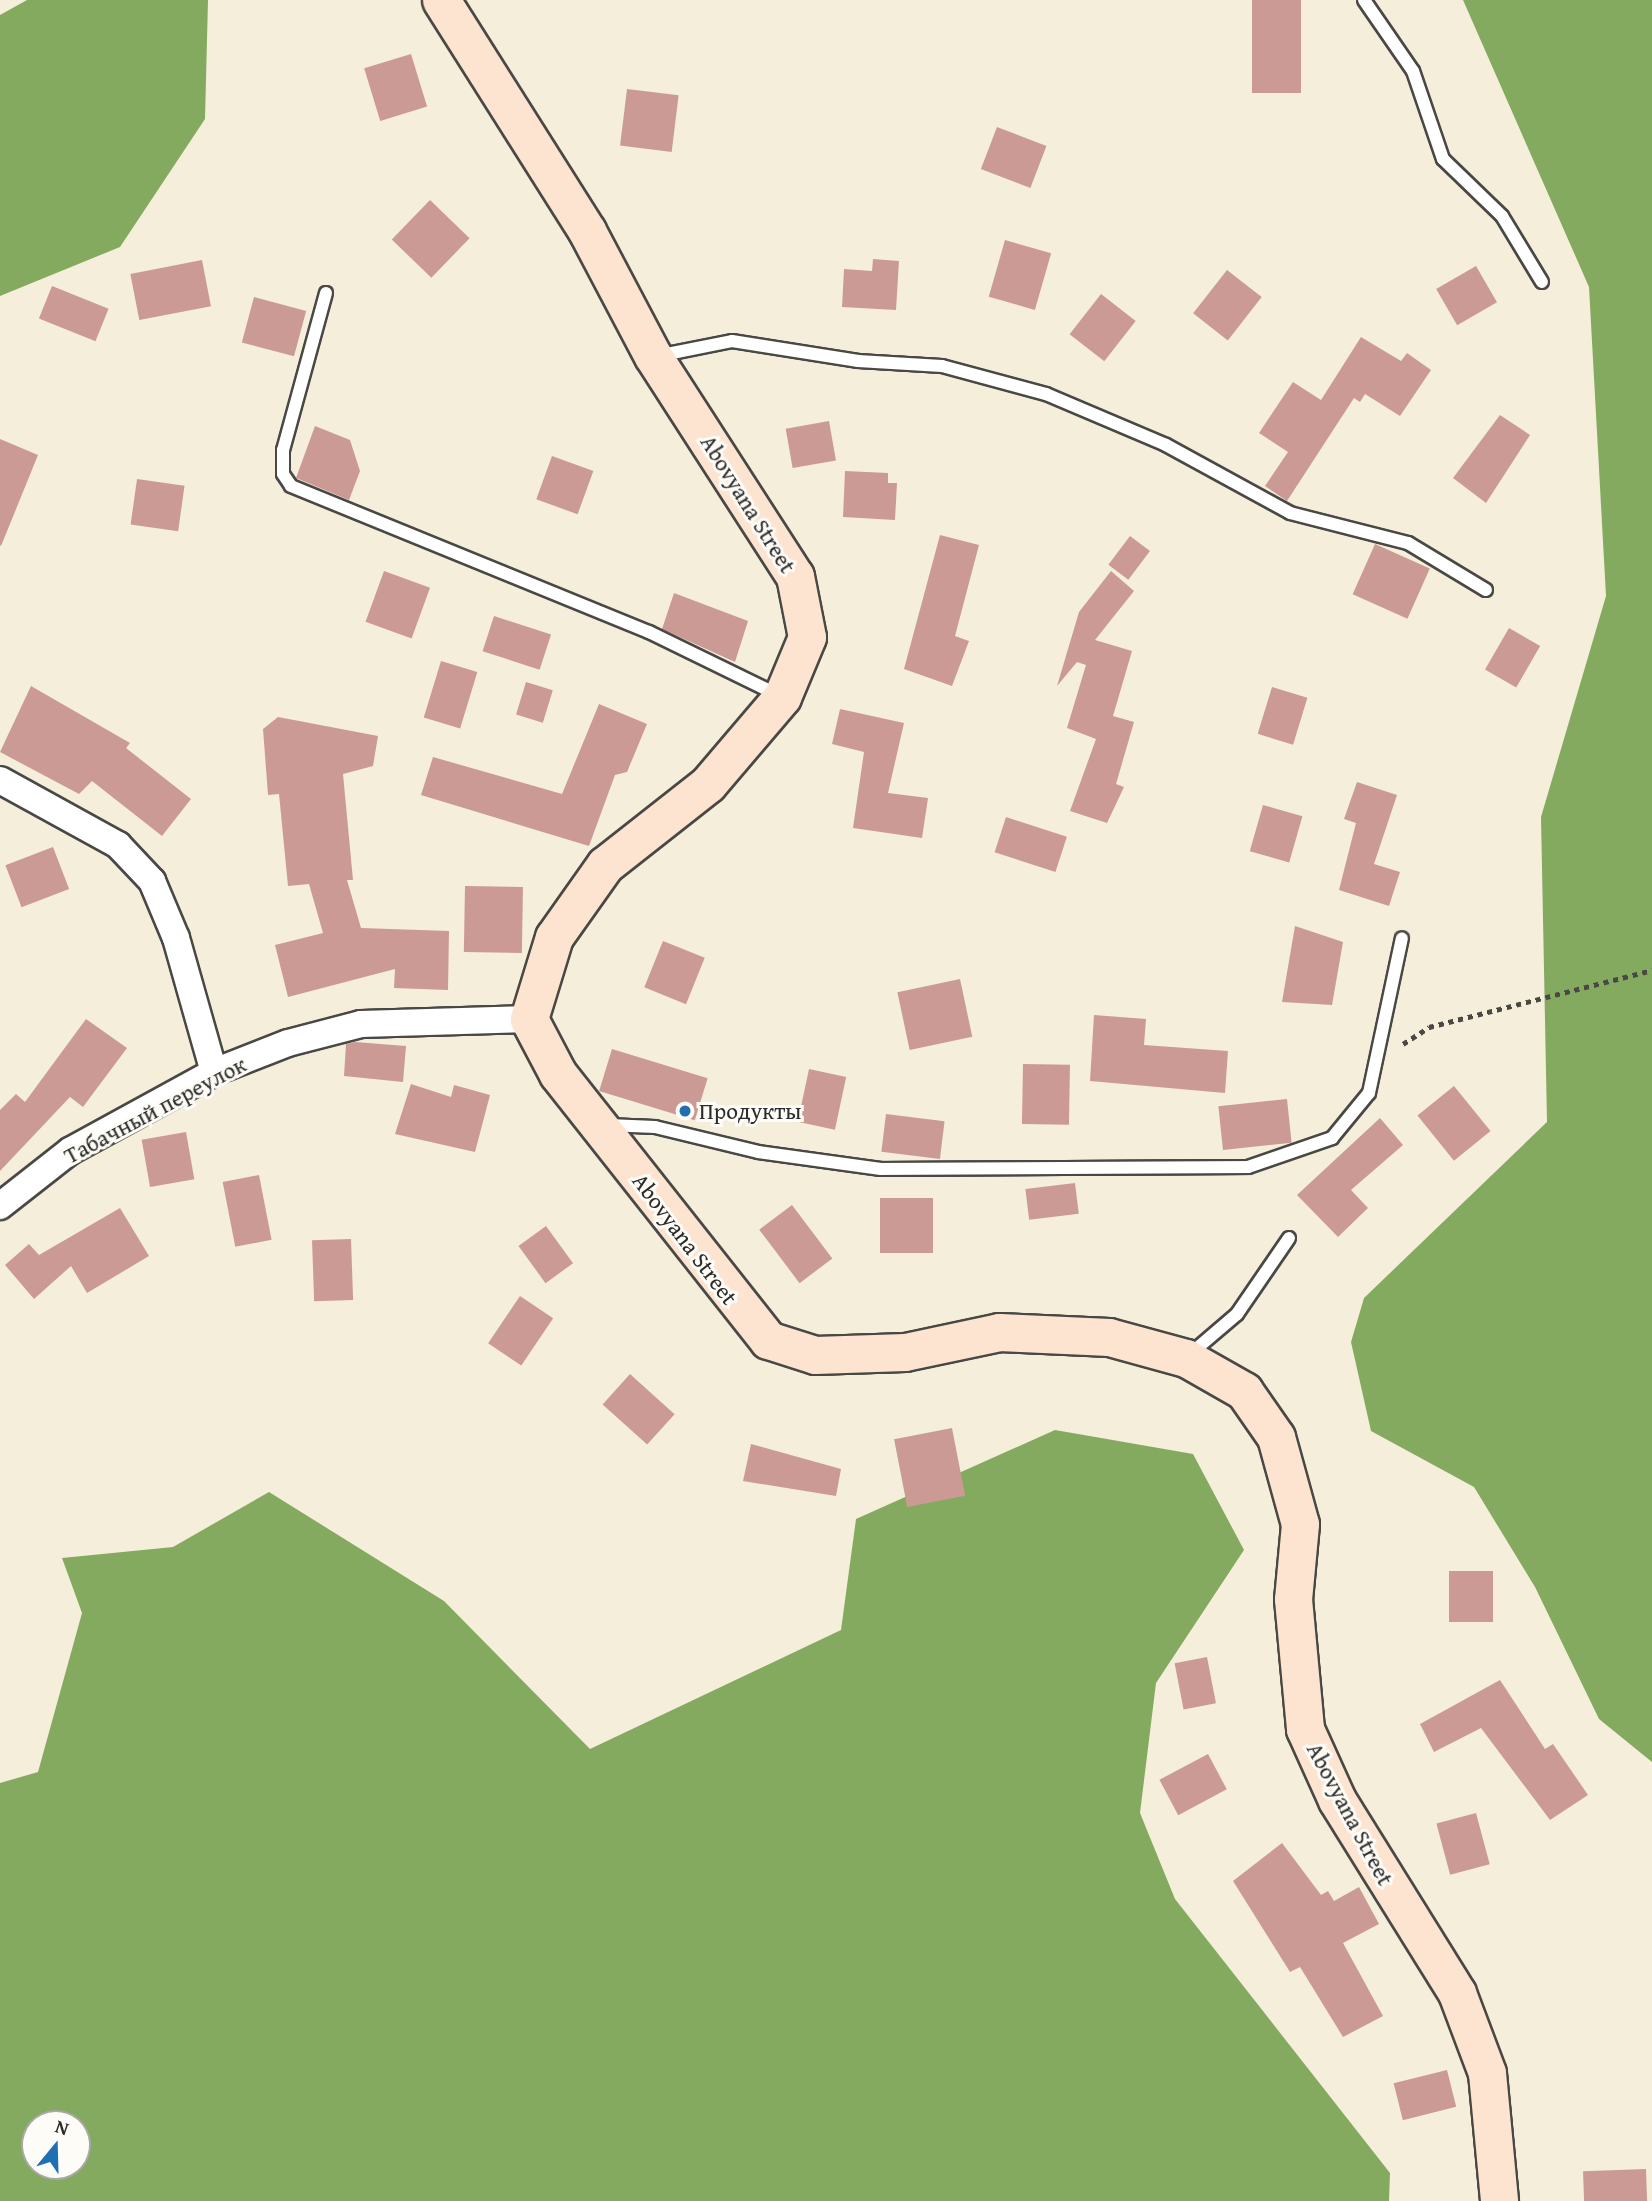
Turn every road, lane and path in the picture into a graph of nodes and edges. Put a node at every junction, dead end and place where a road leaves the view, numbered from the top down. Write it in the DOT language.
graph roads {
  1 [pos="441,0"];
  2 [pos="1364,0"];
  3 [pos="1542,282"];
  4 [pos="326,293"];
  5 [pos="653,356"];
  6 [pos="1486,590"];
  7 [pos="782,697"];
  8 [pos="0,780"];
  9 [pos="1402,938"];
  10 [pos="1652,970"];
  11 [pos="529,1019"];
  12 [pos="1381,1058"];
  13 [pos="214,1072"];
  14 [pos="600,1125"];
  15 [pos="0,1206"];
  16 [pos="1289,1238"];
  17 [pos="1186,1358"];
  18 [pos="1499,2201"];
  1 -- 5 [label="street, Abovyana Street"];
  2 -- 3 [label="lane"];
  4 -- 7 [label="lane"];
  5 -- 6 [label="lane"];
  5 -- 7 [label="street, Abovyana Street"];
  7 -- 11 [label="street, Abovyana Street"];
  8 -- 13 [label="street"];
  9 -- 12 [label="lane"];
  10 -- 12 [label="path"];
  11 -- 13 [label="street, Табачный переулок"];
  11 -- 14 [label="street, Abovyana Street"];
  12 -- 14 [label="lane"];
  13 -- 15 [label="street, Табачный переулок"];
  14 -- 17 [label="street, Abovyana Street"];
  16 -- 17 [label="lane"];
  17 -- 18 [label="street, Abovyana Street"];
}
